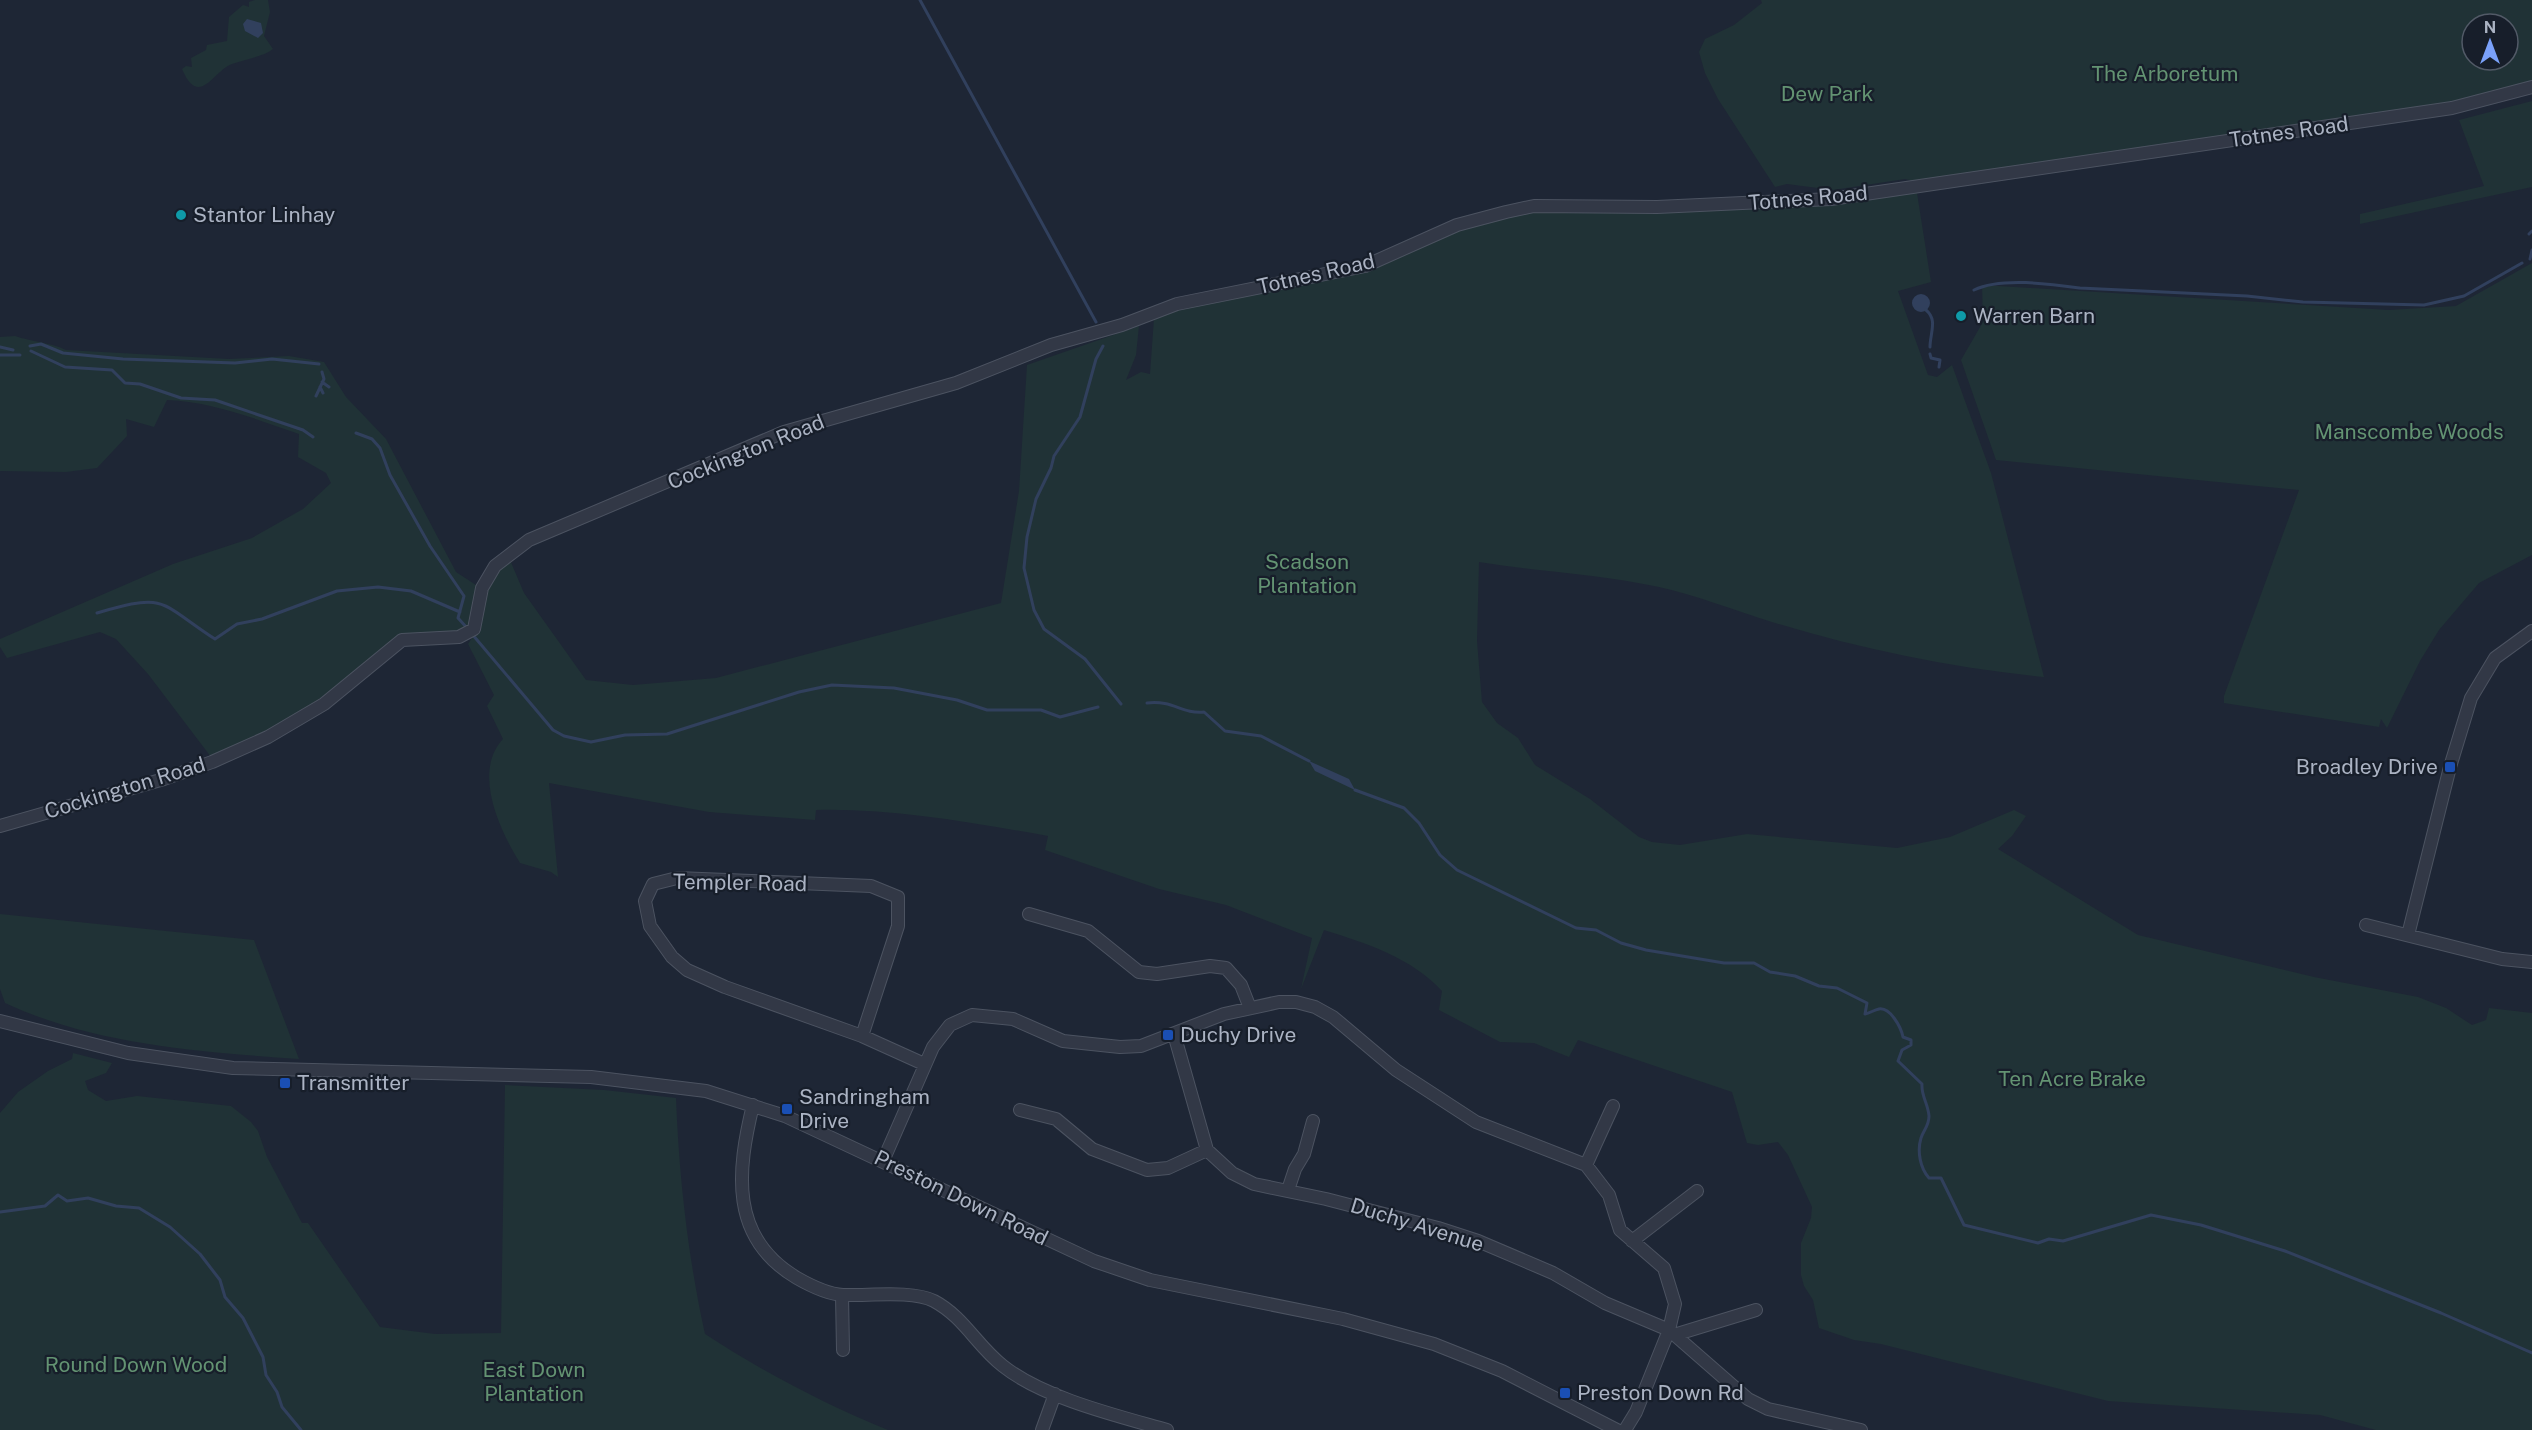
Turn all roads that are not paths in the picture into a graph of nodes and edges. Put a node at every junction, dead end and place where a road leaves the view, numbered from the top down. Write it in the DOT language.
graph roads {
  1 [pos="2532,87"];
  2 [pos="1094,333"];
  3 [pos="2532,631"];
  4 [pos="0,826"];
  5 [pos="1029,914"];
  6 [pos="2366,925"];
  7 [pos="2408,935"];
  8 [pos="2532,962"];
  9 [pos="1250,1008"];
  10 [pos="0,1021"];
  11 [pos="1174,1034"];
  12 [pos="862,1036"];
  13 [pos="924,1064"];
  14 [pos="753,1105"];
  15 [pos="1612,1106"];
  16 [pos="1020,1110"];
  17 [pos="1313,1120"];
  18 [pos="1208,1150"];
  19 [pos="883,1161"];
  20 [pos="1586,1165"];
  21 [pos="1288,1190"];
  22 [pos="1697,1191"];
  23 [pos="1632,1241"];
  24 [pos="842,1295"];
  25 [pos="1756,1310"];
  26 [pos="1671,1332"];
  27 [pos="843,1350"];
  28 [pos="1055,1394"];
  29 [pos="1042,1430"];
  30 [pos="1167,1430"];
  31 [pos="1617,1430"];
  32 [pos="1625,1430"];
  33 [pos="1861,1430"];
  1 -- 2 [label="street, Totnes Road"];
  2 -- 4 [label="street, Cockington Road"];
  3 -- 7 [label="street"];
  5 -- 9 [label="street"];
  6 -- 7 [label="street"];
  7 -- 8 [label="street"];
  9 -- 11 [label="street"];
  9 -- 20 [label="street"];
  10 -- 14 [label="street, Preston Down Road"];
  11 -- 13 [label="street"];
  11 -- 18 [label="street, Duchy Avenue"];
  12 -- 12 [label="street, Templer Road"];
  12 -- 13 [label="street, Templer Road"];
  13 -- 19 [label="street"];
  14 -- 19 [label="street, Preston Down Road"];
  14 -- 24 [label="street"];
  15 -- 20 [label="street"];
  16 -- 18 [label="street"];
  17 -- 21 [label="street"];
  18 -- 21 [label="street, Duchy Avenue"];
  19 -- 31 [label="street, Preston Down Road"];
  20 -- 23 [label="street"];
  21 -- 26 [label="street, Duchy Avenue"];
  22 -- 23 [label="street"];
  23 -- 26 [label="street"];
  24 -- 27 [label="street"];
  24 -- 28 [label="street"];
  25 -- 26 [label="street"];
  26 -- 32 [label="street"];
  26 -- 33 [label="street"];
  28 -- 29 [label="street"];
  28 -- 30 [label="street"];
}
